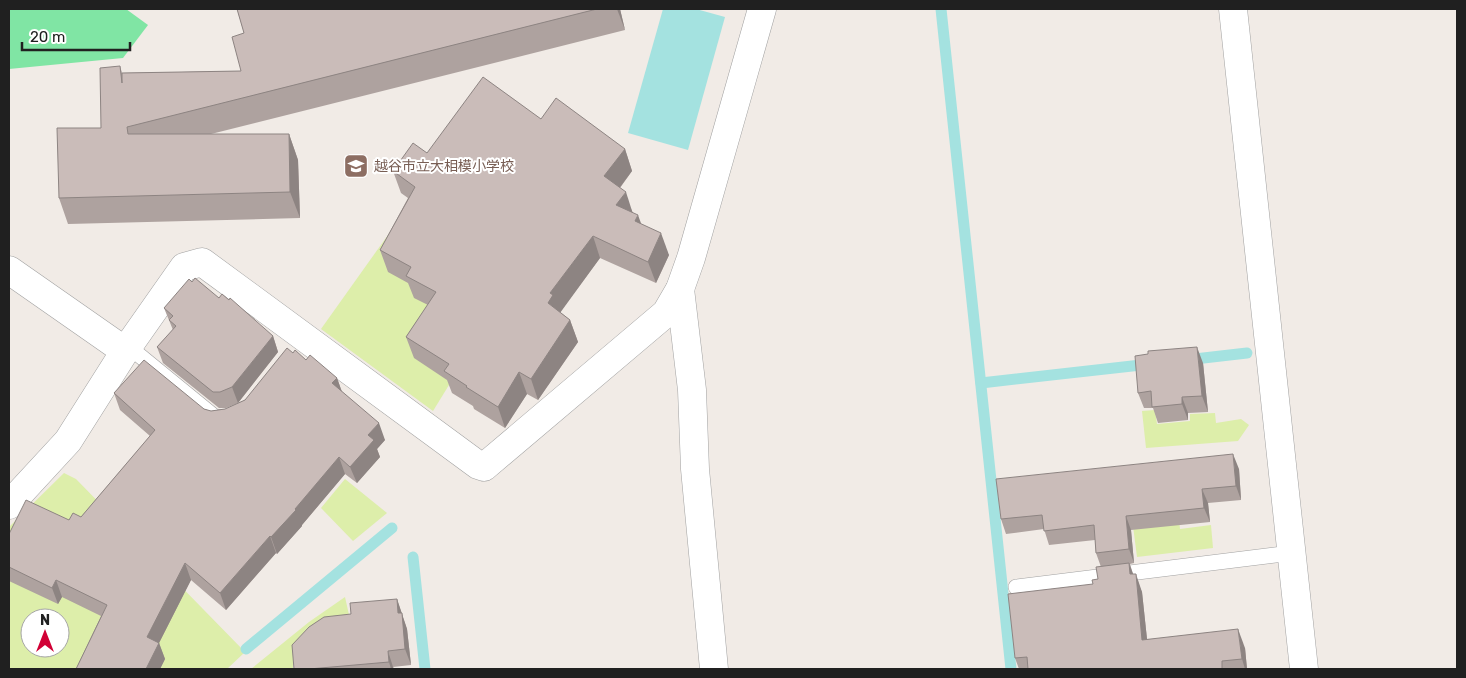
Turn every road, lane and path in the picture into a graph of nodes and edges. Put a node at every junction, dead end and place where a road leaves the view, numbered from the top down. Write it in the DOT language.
graph roads {
  1 [pos="762,9"];
  2 [pos="1233,9"];
  3 [pos="9,270"];
  4 [pos="680,289"];
  5 [pos="126,349"];
  6 [pos="236,414"];
  7 [pos="9,505"];
  8 [pos="1292,553"];
  9 [pos="1016,587"];
  10 [pos="714,669"];
  11 [pos="1304,669"];
  1 -- 4 [label="street"];
  2 -- 8 [label="street"];
  3 -- 5 [label="street"];
  4 -- 5 [label="street"];
  4 -- 10 [label="street"];
  5 -- 6 [label="lane"];
  5 -- 7 [label="street"];
  8 -- 9 [label="lane"];
  8 -- 11 [label="street"];
}
